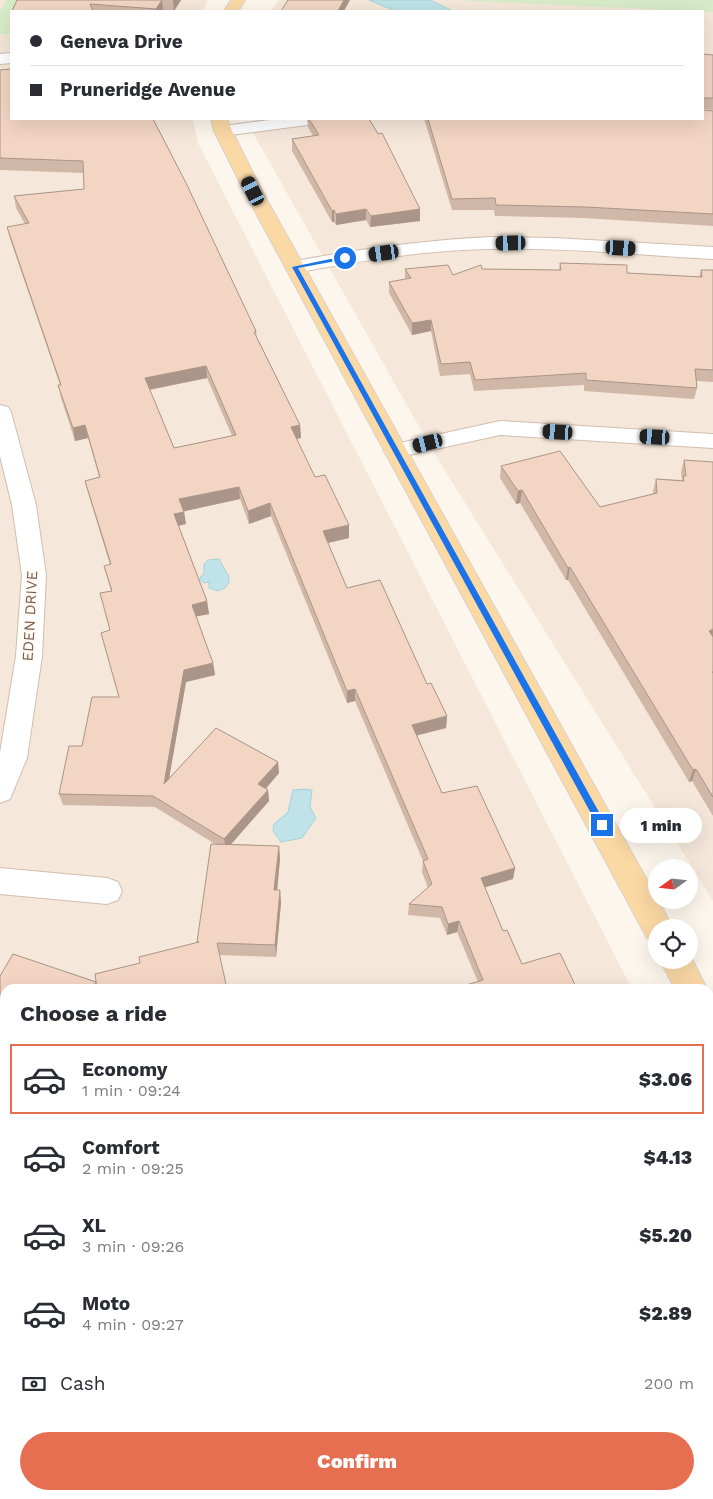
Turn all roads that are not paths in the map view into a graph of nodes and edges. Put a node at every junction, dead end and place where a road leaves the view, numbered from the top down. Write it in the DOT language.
graph roads {
  1 [pos="298,120"];
  2 [pos="221,125"];
  3 [pos="713,253"];
  4 [pos="295,267"];
  5 [pos="0,412"];
  6 [pos="713,441"];
  7 [pos="396,451"];
  8 [pos="0,791"];
  9 [pos="0,881"];
  10 [pos="107,890"];
  11 [pos="653,919"];
  12 [pos="681,969"];
  13 [pos="689,984"];
  1 -- 2 [label="street"];
  2 -- 4 [label="main road"];
  3 -- 4 [label="street"];
  4 -- 7 [label="main road"];
  5 -- 8 [label="street, EDEN DRIVE"];
  6 -- 7 [label="street"];
  7 -- 11 [label="main road"];
  9 -- 10 [label="street"];
  12 -- 13 [label="main road"];
}
